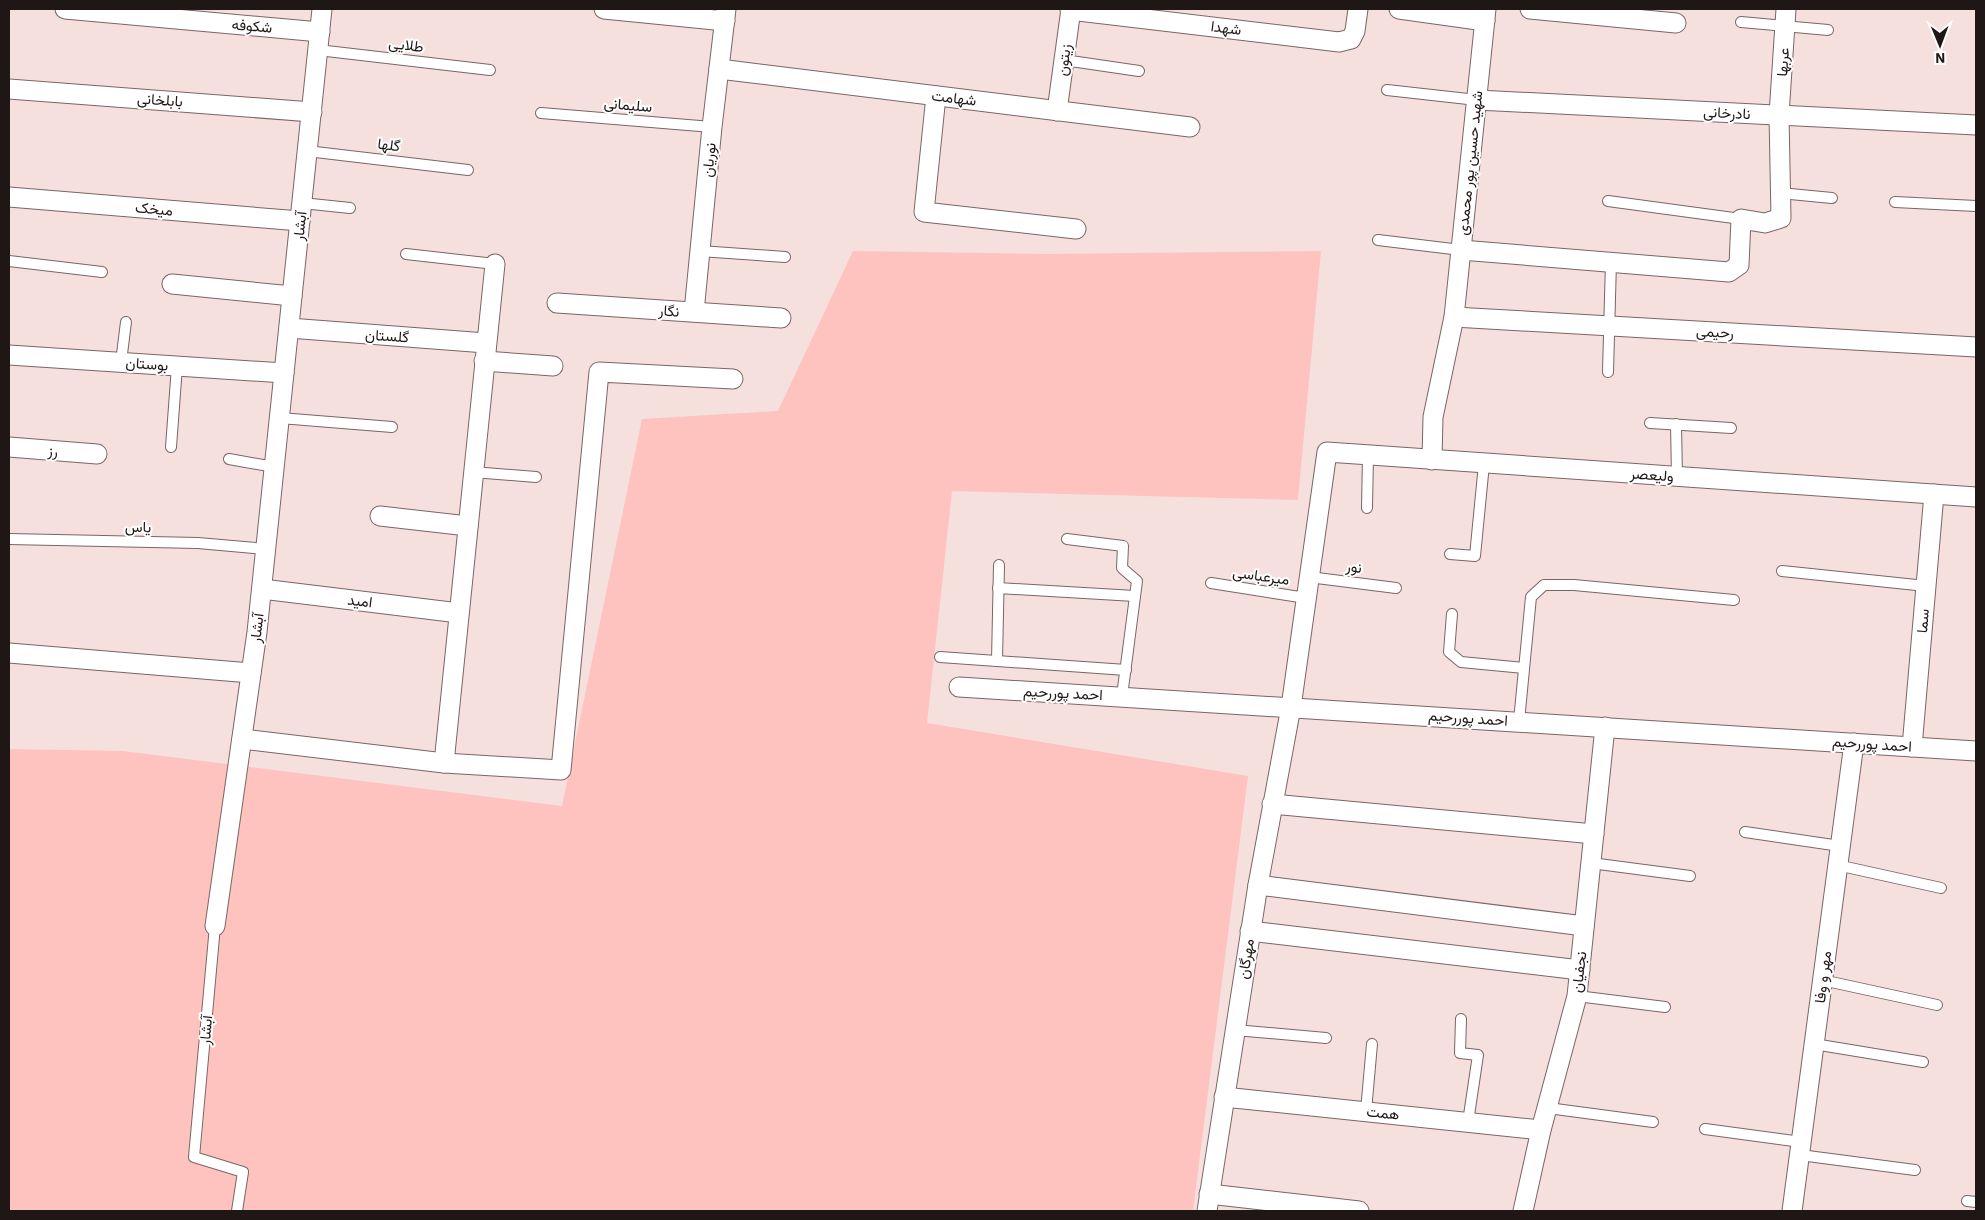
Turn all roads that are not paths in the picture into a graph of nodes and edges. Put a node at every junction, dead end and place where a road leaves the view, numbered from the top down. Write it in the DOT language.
graph roads {
  1 [pos="65,9"];
  2 [pos="322,9"];
  3 [pos="604,9"];
  4 [pos="1067,9"];
  5 [pos="1358,9"];
  6 [pos="1399,9"];
  7 [pos="1530,9"];
  8 [pos="1588,12"];
  9 [pos="726,15"];
  10 [pos="1485,15"];
  11 [pos="1785,17"];
  12 [pos="1741,22"];
  13 [pos="1676,23"];
  14 [pos="1828,30"];
  15 [pos="319,41"];
  16 [pos="1064,60"];
  17 [pos="719,69"];
  18 [pos="490,70"];
  19 [pos="1139,70"];
  20 [pos="9,89"];
  21 [pos="1387,90"];
  22 [pos="936,96"];
  23 [pos="1477,100"];
  24 [pos="1057,111"];
  25 [pos="312,112"];
  26 [pos="541,113"];
  27 [pos="1779,115"];
  28 [pos="712,126"];
  29 [pos="1976,126"];
  30 [pos="1190,127"];
  31 [pos="308,150"];
  32 [pos="468,170"];
  33 [pos="1780,193"];
  34 [pos="9,197"];
  35 [pos="1832,198"];
  36 [pos="1608,201"];
  37 [pos="1895,202"];
  38 [pos="1976,206"];
  39 [pos="350,208"];
  40 [pos="301,212"];
  41 [pos="1741,219"];
  42 [pos="1076,229"];
  43 [pos="1378,240"];
  44 [pos="1461,250"];
  45 [pos="700,252"];
  46 [pos="406,254"];
  47 [pos="785,257"];
  48 [pos="9,261"];
  49 [pos="1611,261"];
  50 [pos="495,264"];
  51 [pos="102,272"];
  52 [pos="172,284"];
  53 [pos="292,296"];
  54 [pos="557,303"];
  55 [pos="694,312"];
  56 [pos="1454,317"];
  57 [pos="781,318"];
  58 [pos="126,322"];
  59 [pos="1608,326"];
  60 [pos="289,328"];
  61 [pos="1976,347"];
  62 [pos="485,352"];
  63 [pos="9,355"];
  64 [pos="121,362"];
  65 [pos="177,366"];
  66 [pos="553,366"];
  67 [pos="1608,372"];
  68 [pos="284,373"];
  69 [pos="733,379"];
  70 [pos="280,418"];
  71 [pos="1650,423"];
  72 [pos="1676,424"];
  73 [pos="392,426"];
  74 [pos="1731,428"];
  75 [pos="9,447"];
  76 [pos="171,447"];
  77 [pos="1327,452"];
  78 [pos="97,454"];
  79 [pos="1368,455"];
  80 [pos="229,459"];
  81 [pos="1432,460"];
  82 [pos="1484,464"];
  83 [pos="274,466"];
  84 [pos="473,472"];
  85 [pos="536,477"];
  86 [pos="1677,477"];
  87 [pos="1934,494"];
  88 [pos="1976,497"];
  89 [pos="1367,508"];
  90 [pos="380,516"];
  91 [pos="468,526"];
  92 [pos="9,539"];
  93 [pos="1067,539"];
  94 [pos="266,549"];
  95 [pos="1450,554"];
  96 [pos="999,565"];
  97 [pos="1782,571"];
  98 [pos="1309,577"];
  99 [pos="1210,583"];
  100 [pos="1926,586"];
  101 [pos="998,588"];
  102 [pos="1396,588"];
  103 [pos="262,589"];
  104 [pos="1135,596"];
  105 [pos="1306,598"];
  106 [pos="1734,600"];
  107 [pos="459,613"];
  108 [pos="1452,614"];
  109 [pos="9,653"];
  110 [pos="940,657"];
  111 [pos="998,661"];
  112 [pos="1524,668"];
  113 [pos="1126,670"];
  114 [pos="251,673"];
  115 [pos="959,686"];
  116 [pos="1122,696"];
  117 [pos="1290,707"];
  118 [pos="1519,722"];
  119 [pos="1605,727"];
  120 [pos="242,739"];
  121 [pos="1854,743"];
  122 [pos="1912,747"];
  123 [pos="1976,751"];
  124 [pos="444,763"];
  125 [pos="1272,804"];
  126 [pos="1745,832"];
  127 [pos="1594,834"];
  128 [pos="1840,846"];
  129 [pos="1591,863"];
  130 [pos="1837,866"];
  131 [pos="1690,876"];
  132 [pos="1258,885"];
  133 [pos="1941,888"];
  134 [pos="215,926"];
  135 [pos="1584,926"];
  136 [pos="1250,931"];
  137 [pos="1580,970"];
  138 [pos="1822,980"];
  139 [pos="1577,996"];
  140 [pos="1937,1005"];
  141 [pos="1665,1007"];
  142 [pos="1461,1019"];
  143 [pos="1235,1030"];
  144 [pos="1326,1038"];
  145 [pos="1372,1044"];
  146 [pos="1814,1044"];
  147 [pos="1923,1062"];
  148 [pos="1224,1098"];
  149 [pos="1548,1108"];
  150 [pos="1366,1111"];
  151 [pos="1468,1122"];
  152 [pos="1653,1122"];
  153 [pos="1705,1129"];
  154 [pos="1542,1130"];
  155 [pos="1800,1149"];
  156 [pos="1915,1170"];
  157 [pos="1208,1203"];
  158 [pos="237,1211"];
  159 [pos="1359,1211"];
  160 [pos="1523,1211"];
  161 [pos="1792,1211"];
  1 -- 15 [label="street, شکوفه"];
  2 -- 15 [label="street, آبشار"];
  3 -- 9 [label="street"];
  4 -- 5 [label="street, شهدا"];
  4 -- 16 [label="street, زیتون"];
  6 -- 10 [label="street"];
  7 -- 8 [label="street"];
  8 -- 13 [label="street"];
  9 -- 17 [label="street, نوریان"];
  10 -- 23 [label="street, شهید حسین پور محمدی"];
  11 -- 12 [label="lane"];
  11 -- 14 [label="lane"];
  11 -- 27 [label="street, عربها"];
  15 -- 18 [label="lane, طلایی"];
  15 -- 25 [label="street, آبشار"];
  16 -- 19 [label="lane"];
  16 -- 24 [label="street, زیتون"];
  17 -- 22 [label="street, شهامت"];
  17 -- 28 [label="street, نوریان"];
  20 -- 25 [label="street, بابلخانی"];
  21 -- 23 [label="lane"];
  22 -- 24 [label="street, شهامت"];
  22 -- 42 [label="street"];
  23 -- 27 [label="street, نادرخانی"];
  23 -- 44 [label="street, شهید حسین پور محمدی"];
  24 -- 30 [label="street, شهامت"];
  25 -- 31 [label="street, آبشار"];
  26 -- 28 [label="lane, سلیمانی"];
  27 -- 29 [label="street, نادرخانی"];
  27 -- 33 [label="street, عربها"];
  28 -- 45 [label="street, نوریان"];
  31 -- 32 [label="lane, گلها"];
  31 -- 40 [label="street, آبشار"];
  33 -- 35 [label="lane"];
  33 -- 41 [label="street, عربها"];
  34 -- 40 [label="street, میخک"];
  36 -- 41 [label="lane"];
  37 -- 38 [label="lane"];
  39 -- 40 [label="lane"];
  40 -- 53 [label="street, آبشار"];
  41 -- 49 [label="street"];
  43 -- 44 [label="lane"];
  44 -- 49 [label="street"];
  44 -- 56 [label="street, شهید حسین پور محمدی"];
  45 -- 47 [label="lane"];
  45 -- 55 [label="street, نوریان"];
  46 -- 50 [label="lane"];
  48 -- 51 [label="lane"];
  49 -- 59 [label="lane"];
  50 -- 62 [label="street"];
  52 -- 53 [label="street"];
  53 -- 60 [label="street, آبشار"];
  54 -- 55 [label="street, نگار"];
  55 -- 57 [label="street, نگار"];
  56 -- 59 [label="street, رحیمی"];
  56 -- 81 [label="street, شهید حسین پور محمدی"];
  58 -- 64 [label="lane"];
  59 -- 61 [label="street, رحیمی"];
  59 -- 67 [label="lane"];
  60 -- 62 [label="street, گلستان"];
  60 -- 68 [label="street, آبشار"];
  62 -- 66 [label="street, گلستان"];
  62 -- 84 [label="street"];
  63 -- 64 [label="street, بوستان"];
  64 -- 65 [label="street, بوستان"];
  65 -- 68 [label="street, بوستان"];
  65 -- 76 [label="lane"];
  68 -- 70 [label="street, آبشار"];
  69 -- 124 [label="street"];
  70 -- 73 [label="lane"];
  70 -- 83 [label="street, آبشار"];
  71 -- 72 [label="lane"];
  72 -- 74 [label="lane"];
  72 -- 86 [label="lane"];
  75 -- 78 [label="street, رز"];
  77 -- 79 [label="street, ولیعصر"];
  77 -- 98 [label="street, مهرگان"];
  79 -- 81 [label="street, ولیعصر"];
  79 -- 89 [label="lane"];
  80 -- 83 [label="lane"];
  81 -- 82 [label="street, ولیعصر"];
  82 -- 86 [label="street, ولیعصر"];
  82 -- 95 [label="lane"];
  83 -- 94 [label="street, آبشار"];
  84 -- 85 [label="lane"];
  84 -- 91 [label="street"];
  86 -- 87 [label="street, ولیعصر"];
  87 -- 88 [label="street, ولیعصر"];
  87 -- 100 [label="street, سما"];
  90 -- 91 [label="street"];
  91 -- 107 [label="street"];
  92 -- 94 [label="lane, یاس"];
  93 -- 104 [label="lane"];
  94 -- 103 [label="street, آبشار"];
  96 -- 101 [label="lane"];
  97 -- 100 [label="lane"];
  98 -- 102 [label="lane, نور"];
  98 -- 105 [label="street, مهرگان"];
  99 -- 105 [label="lane, میرعباسی"];
  100 -- 122 [label="street, سما"];
  101 -- 104 [label="lane"];
  101 -- 111 [label="lane"];
  103 -- 107 [label="street, امید"];
  103 -- 114 [label="street, آبشار"];
  104 -- 113 [label="lane"];
  105 -- 117 [label="street, مهرگان"];
  106 -- 112 [label="lane"];
  107 -- 124 [label="street"];
  108 -- 112 [label="lane"];
  109 -- 114 [label="street"];
  110 -- 111 [label="lane"];
  111 -- 113 [label="lane"];
  112 -- 118 [label="lane"];
  113 -- 116 [label="lane"];
  114 -- 120 [label="street, آبشار"];
  115 -- 116 [label="street, احمد پوررحیم"];
  116 -- 117 [label="street, احمد پوررحیم"];
  117 -- 118 [label="street, احمد پوررحیم"];
  117 -- 125 [label="street, مهرگان"];
  118 -- 119 [label="street, احمد پوررحیم"];
  119 -- 121 [label="street, احمد پوررحیم"];
  119 -- 127 [label="street, نجفیان"];
  120 -- 124 [label="street"];
  120 -- 134 [label="street, آبشار"];
  121 -- 122 [label="street, احمد پوررحیم"];
  121 -- 128 [label="street, مهر و وفا"];
  122 -- 123 [label="street, احمد پوررحیم"];
  125 -- 127 [label="street"];
  125 -- 132 [label="street, مهرگان"];
  126 -- 128 [label="lane"];
  127 -- 129 [label="street, نجفیان"];
  128 -- 130 [label="street, مهر و وفا"];
  129 -- 131 [label="lane"];
  129 -- 135 [label="street, نجفیان"];
  130 -- 133 [label="lane"];
  130 -- 138 [label="street, مهر و وفا"];
  132 -- 135 [label="street"];
  132 -- 136 [label="street, مهرگان"];
  134 -- 158 [label="lane, آبشار"];
  135 -- 137 [label="street, نجفیان"];
  136 -- 137 [label="street"];
  136 -- 143 [label="street, مهرگان"];
  137 -- 139 [label="street, نجفیان"];
  138 -- 140 [label="lane"];
  138 -- 146 [label="street, مهر و وفا"];
  139 -- 141 [label="lane"];
  139 -- 149 [label="street, نجفیان"];
  142 -- 151 [label="lane"];
  143 -- 144 [label="lane"];
  143 -- 148 [label="street, مهرگان"];
  145 -- 150 [label="lane"];
  146 -- 147 [label="lane"];
  146 -- 155 [label="street, مهر و وفا"];
  148 -- 150 [label="street, همت"];
  148 -- 157 [label="street, مهرگان"];
  149 -- 152 [label="lane"];
  149 -- 154 [label="street, نجفیان"];
  150 -- 151 [label="street, همت"];
  151 -- 154 [label="street, همت"];
  153 -- 155 [label="lane"];
  154 -- 160 [label="street, نجفیان"];
  155 -- 156 [label="lane"];
  155 -- 161 [label="street, مهر و وفا"];
  157 -- 159 [label="street"];
}
